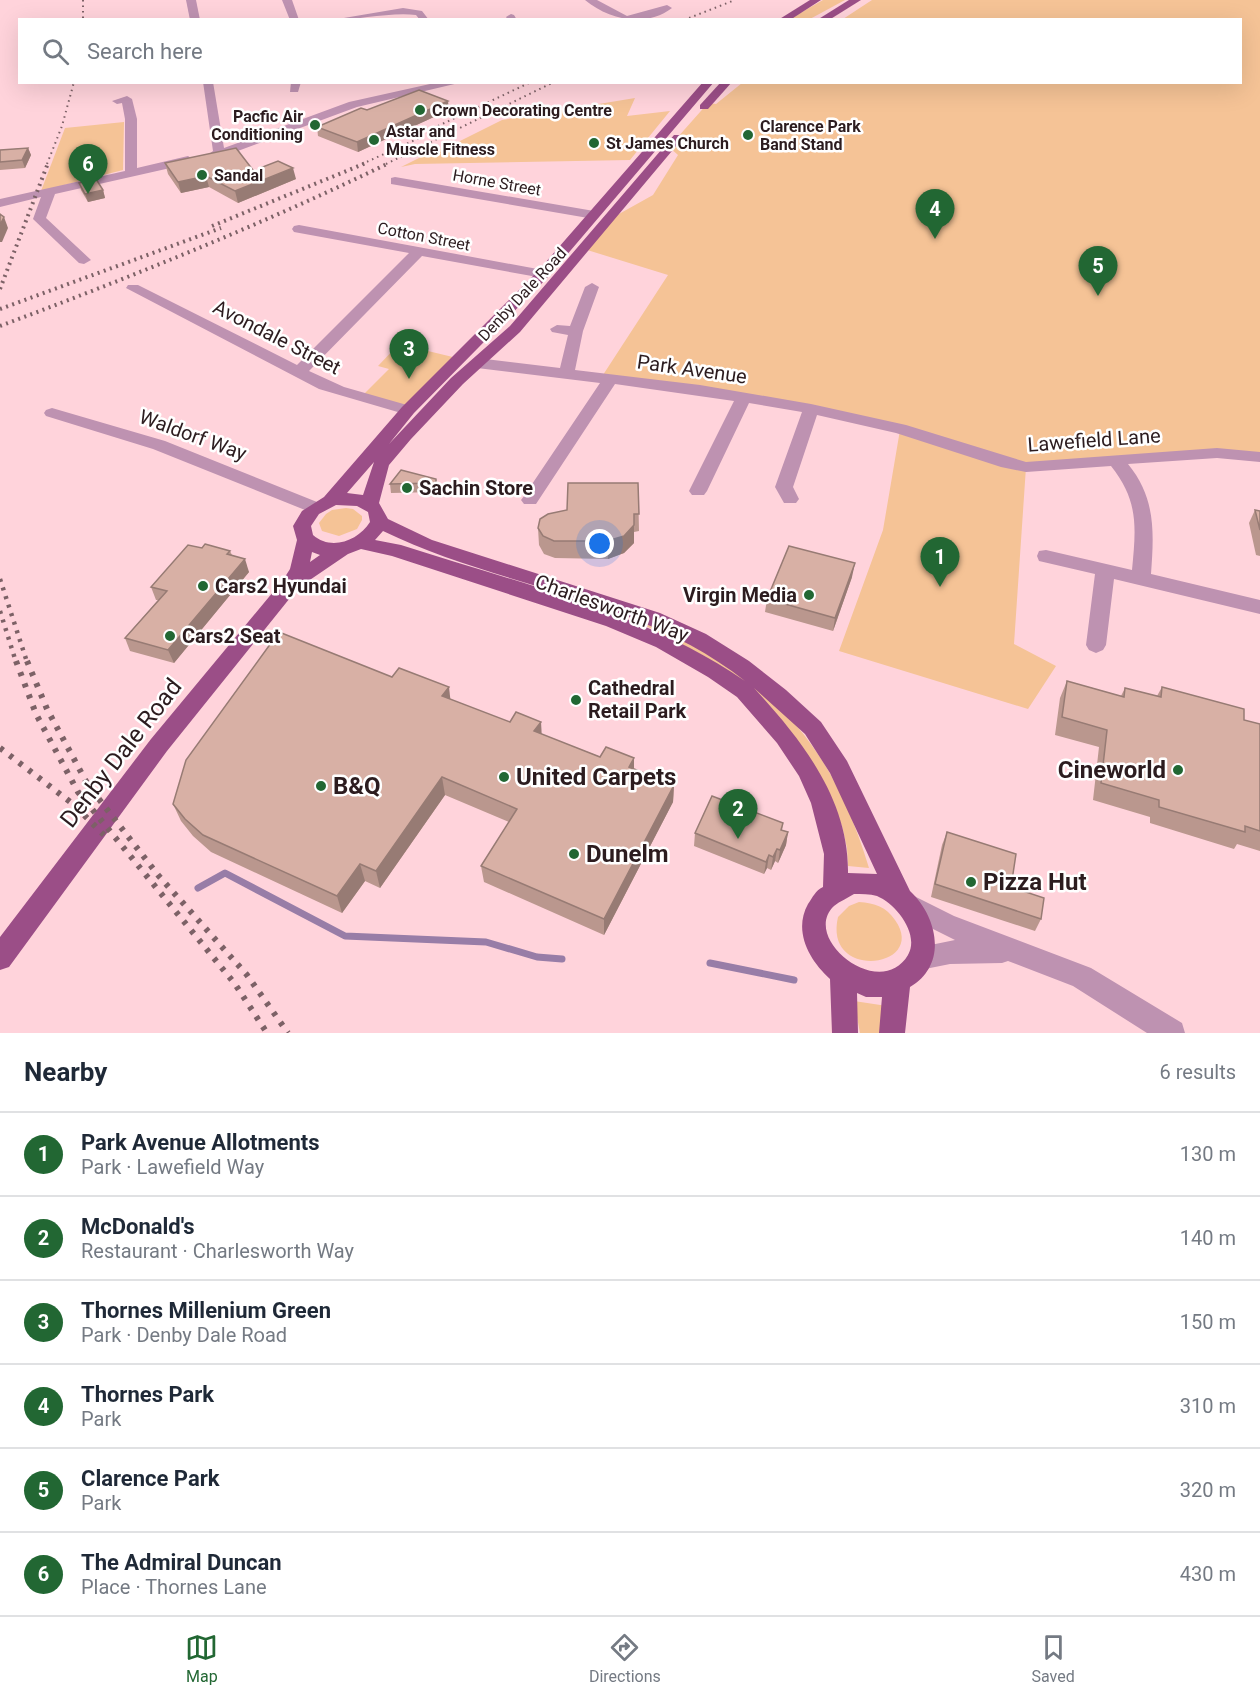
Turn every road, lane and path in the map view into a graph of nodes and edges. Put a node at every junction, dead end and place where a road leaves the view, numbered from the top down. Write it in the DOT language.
graph roads {
  1 [pos="191,0"];
  2 [pos="287,0"];
  3 [pos="590,0"];
  4 [pos="816,0"];
  5 [pos="856,0"];
  6 [pos="657,4"];
  7 [pos="195,18"];
  8 [pos="294,18"];
  9 [pos="351,18"];
  10 [pos="424,18"];
  11 [pos="624,18"];
  12 [pos="638,18"];
  13 [pos="785,18"];
  14 [pos="824,18"];
  15 [pos="208,84"];
  16 [pos="438,84"];
  17 [pos="707,84"];
  18 [pos="725,84"];
  19 [pos="408,87"];
  20 [pos="117,100"];
  21 [pos="219,154"];
  22 [pos="131,173"];
  23 [pos="395,181"];
  24 [pos="50,191"];
  25 [pos="0,203"];
  26 [pos="594,215"];
  27 [pos="299,229"];
  28 [pos="420,251"];
  29 [pos="84,260"];
  30 [pos="543,274"];
  31 [pos="133,288"];
  32 [pos="594,291"];
  33 [pos="557,329"];
  34 [pos="576,332"];
  35 [pos="477,363"];
  36 [pos="299,372"];
  37 [pos="566,374"];
  38 [pos="610,380"];
  39 [pos="744,397"];
  40 [pos="811,409"];
  41 [pos="408,410"];
  42 [pos="52,413"];
  43 [pos="900,429"];
  44 [pos="1260,457"];
  45 [pos="1116,461"];
  46 [pos="698,491"];
  47 [pos="790,499"];
  48 [pos="530,500"];
  49 [pos="323,504"];
  50 [pos="374,513"];
  51 [pos="306,540"];
  52 [pos="351,546"];
  53 [pos="1046,556"];
  54 [pos="1105,571"];
  55 [pos="1141,579"];
  56 [pos="290,585"];
  57 [pos="1260,607"];
  58 [pos="1096,645"];
  59 [pos="836,889"];
  60 [pos="904,901"];
  61 [pos="1019,952"];
  62 [pos="0,958"];
  63 [pos="920,958"];
  64 [pos="843,974"];
  65 [pos="897,981"];
  66 [pos="845,1033"];
  67 [pos="892,1033"];
  68 [pos="1172,1033"];
  1 -- 7 [label="street"];
  2 -- 8 [label="street"];
  3 -- 11 [label="street"];
  4 -- 13 [label="main road"];
  5 -- 14 [label="main road"];
  6 -- 12 [label="street"];
  9 -- 10 [label="street"];
  15 -- 21 [label="street"];
  16 -- 19 [label="street"];
  17 -- 26 [label="main road, Denby Dale Road"];
  18 -- 35 [label="main road, Denby Dale Road"];
  19 -- 21 [label="street"];
  20 -- 22 [label="street"];
  21 -- 22 [label="street"];
  22 -- 24 [label="street"];
  23 -- 26 [label="street, Horne Street"];
  24 -- 25 [label="street"];
  24 -- 29 [label="street"];
  26 -- 30 [label="main road, Denby Dale Road"];
  27 -- 28 [label="street, Cotton Street"];
  28 -- 30 [label="street, Cotton Street"];
  28 -- 36 [label="street"];
  30 -- 41 [label="main road, Denby Dale Road"];
  31 -- 36 [label="street, Avondale Street"];
  32 -- 34 [label="street"];
  33 -- 34 [label="street"];
  34 -- 37 [label="street"];
  35 -- 37 [label="street, Park Avenue"];
  35 -- 50 [label="main road, Denby Dale Road"];
  36 -- 41 [label="street, Avondale Street"];
  37 -- 38 [label="street, Park Avenue"];
  38 -- 39 [label="street, Park Avenue"];
  38 -- 48 [label="street"];
  39 -- 40 [label="street, Park Avenue"];
  39 -- 46 [label="street"];
  40 -- 43 [label="street, Park Avenue"];
  40 -- 47 [label="street"];
  41 -- 49 [label="main road, Denby Dale Road"];
  42 -- 49 [label="street, Waldorf Way"];
  43 -- 45 [label="street, Lawefield Lane"];
  44 -- 45 [label="street, Lawefield Lane"];
  45 -- 55 [label="street"];
  49 -- 50 [label="main road"];
  49 -- 51 [label="main road"];
  50 -- 52 [label="main road"];
  50 -- 60 [label="main road, Charlesworth Way"];
  51 -- 52 [label="main road"];
  51 -- 56 [label="main road, Denby Dale Road"];
  52 -- 56 [label="main road, Denby Dale Road"];
  52 -- 59 [label="main road, Charlesworth Way"];
  53 -- 54 [label="street"];
  54 -- 55 [label="street"];
  54 -- 58 [label="street"];
  55 -- 57 [label="street"];
  56 -- 62 [label="main road, Denby Dale Road"];
  59 -- 60 [label="main road"];
  59 -- 64 [label="main road"];
  60 -- 61 [label="street"];
  60 -- 63 [label="main road"];
  61 -- 63 [label="street"];
  61 -- 68 [label="street"];
  63 -- 65 [label="main road"];
  64 -- 65 [label="main road"];
  64 -- 66 [label="main road"];
  65 -- 67 [label="main road"];
}
